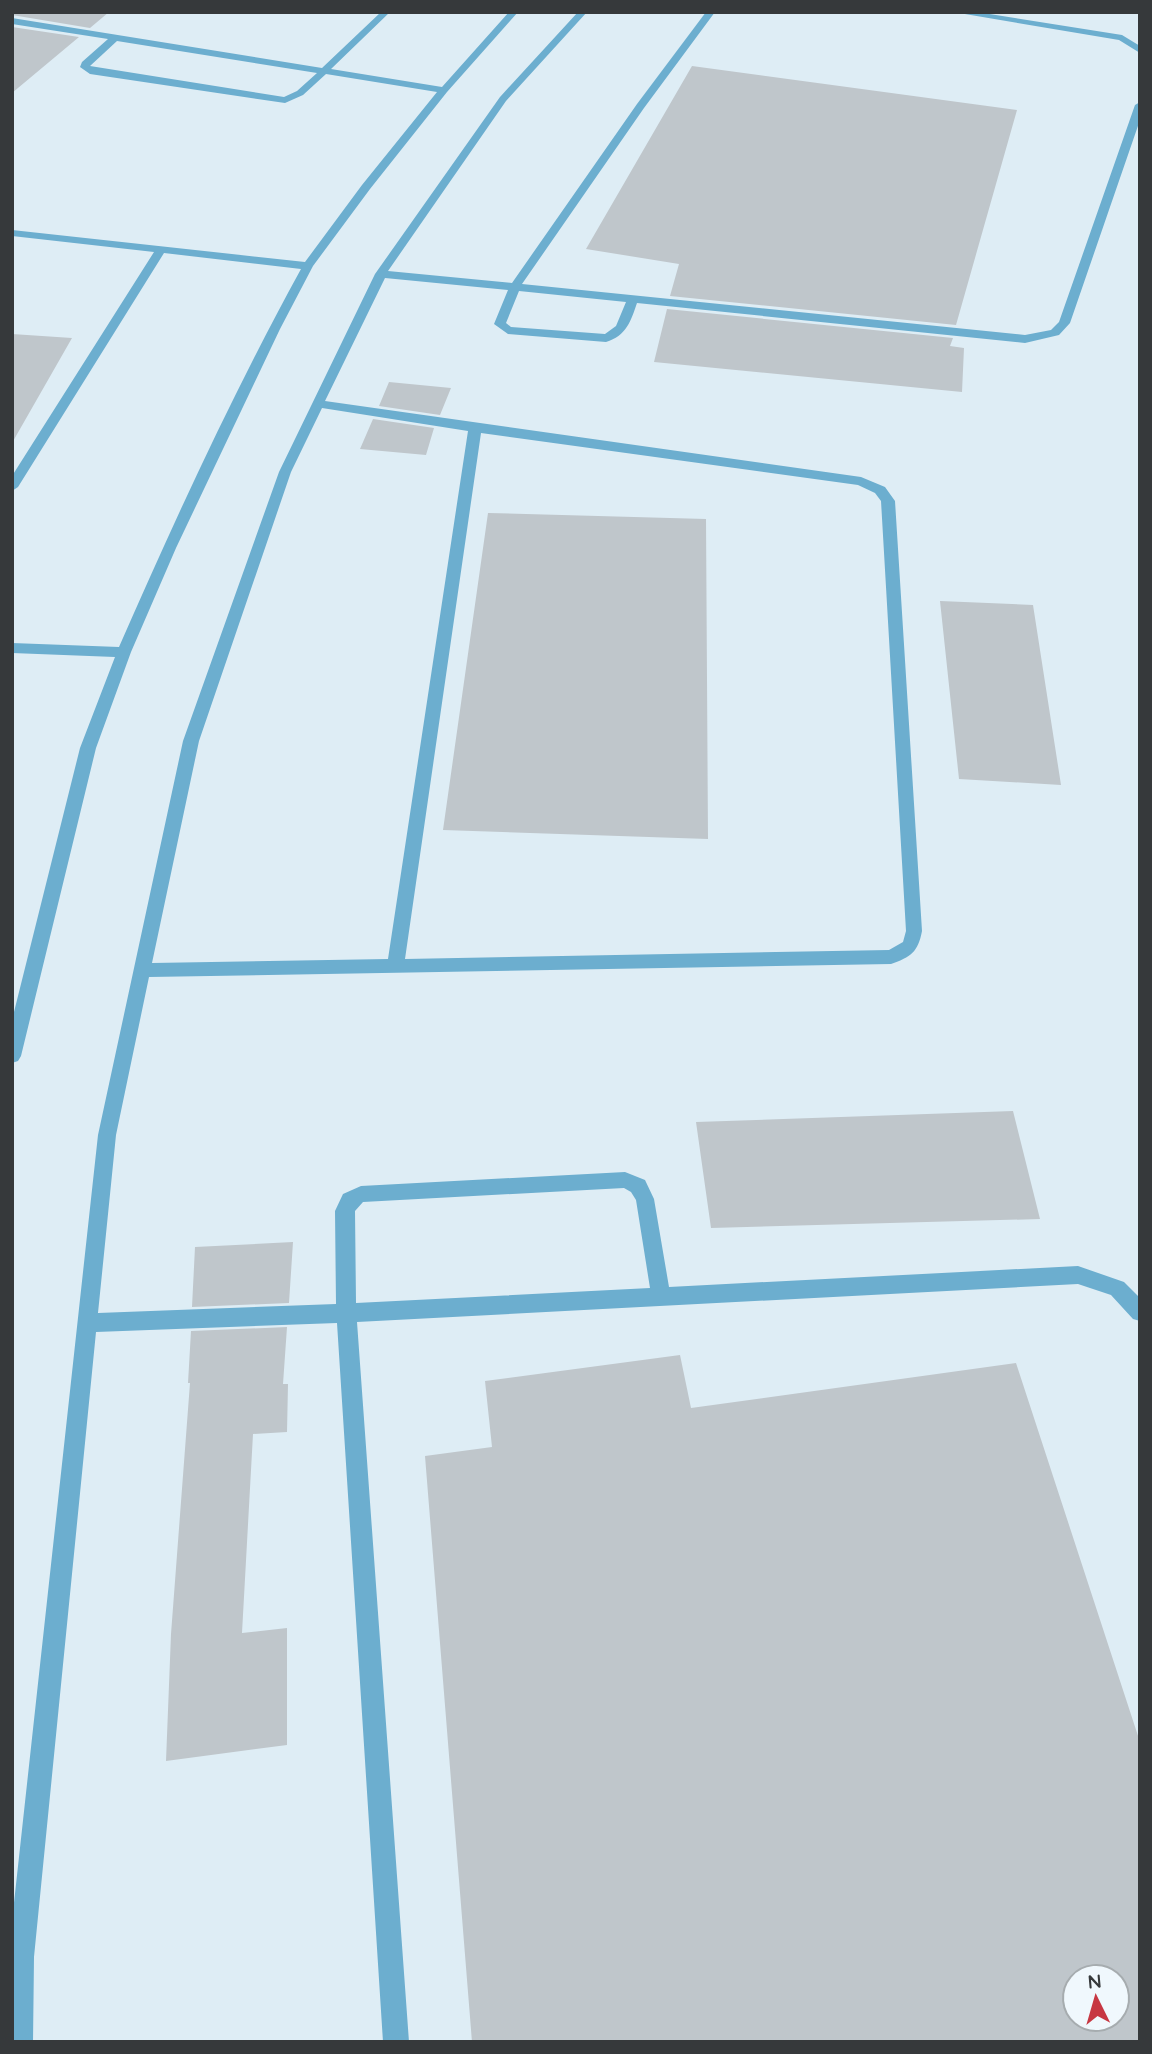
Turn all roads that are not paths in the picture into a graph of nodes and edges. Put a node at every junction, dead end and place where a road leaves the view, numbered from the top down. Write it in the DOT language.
graph roads {
  1 [pos="386,12"];
  2 [pos="514,12"];
  3 [pos="583,12"];
  4 [pos="711,12"];
  5 [pos="957,12"];
  6 [pos="12,21"];
  7 [pos="115,38"];
  8 [pos="1140,50"];
  9 [pos="324,71"];
  10 [pos="444,90"];
  11 [pos="1140,105"];
  12 [pos="12,233"];
  13 [pos="161,250"];
  14 [pos="308,266"];
  15 [pos="381,274"];
  16 [pos="515,287"];
  17 [pos="633,299"];
  18 [pos="319,404"];
  19 [pos="475,428"];
  20 [pos="12,488"];
  21 [pos="12,648"];
  22 [pos="124,652"];
  23 [pos="395,966"];
  24 [pos="142,971"];
  25 [pos="12,1056"];
  26 [pos="661,1295"];
  27 [pos="1140,1312"];
  28 [pos="346,1313"];
  29 [pos="87,1323"];
  30 [pos="20,2042"];
  31 [pos="396,2042"];
  1 -- 9 [label="lane"];
  2 -- 10 [label="lane"];
  3 -- 15 [label="lane"];
  4 -- 16 [label="lane"];
  5 -- 8 [label="lane"];
  6 -- 7 [label="lane"];
  7 -- 9 [label="lane"];
  7 -- 9 [label="lane"];
  9 -- 10 [label="lane"];
  10 -- 14 [label="lane"];
  11 -- 17 [label="lane"];
  12 -- 13 [label="lane"];
  13 -- 14 [label="lane"];
  13 -- 20 [label="lane"];
  14 -- 22 [label="lane"];
  15 -- 16 [label="lane"];
  15 -- 18 [label="lane"];
  16 -- 17 [label="lane"];
  16 -- 17 [label="lane"];
  18 -- 19 [label="lane"];
  18 -- 24 [label="lane"];
  19 -- 23 [label="lane"];
  19 -- 23 [label="lane"];
  21 -- 22 [label="lane"];
  22 -- 25 [label="lane"];
  23 -- 24 [label="lane"];
  24 -- 29 [label="lane"];
  26 -- 27 [label="lane"];
  26 -- 28 [label="lane"];
  26 -- 28 [label="lane"];
  28 -- 29 [label="lane"];
  28 -- 31 [label="lane"];
  29 -- 30 [label="lane"];
}
